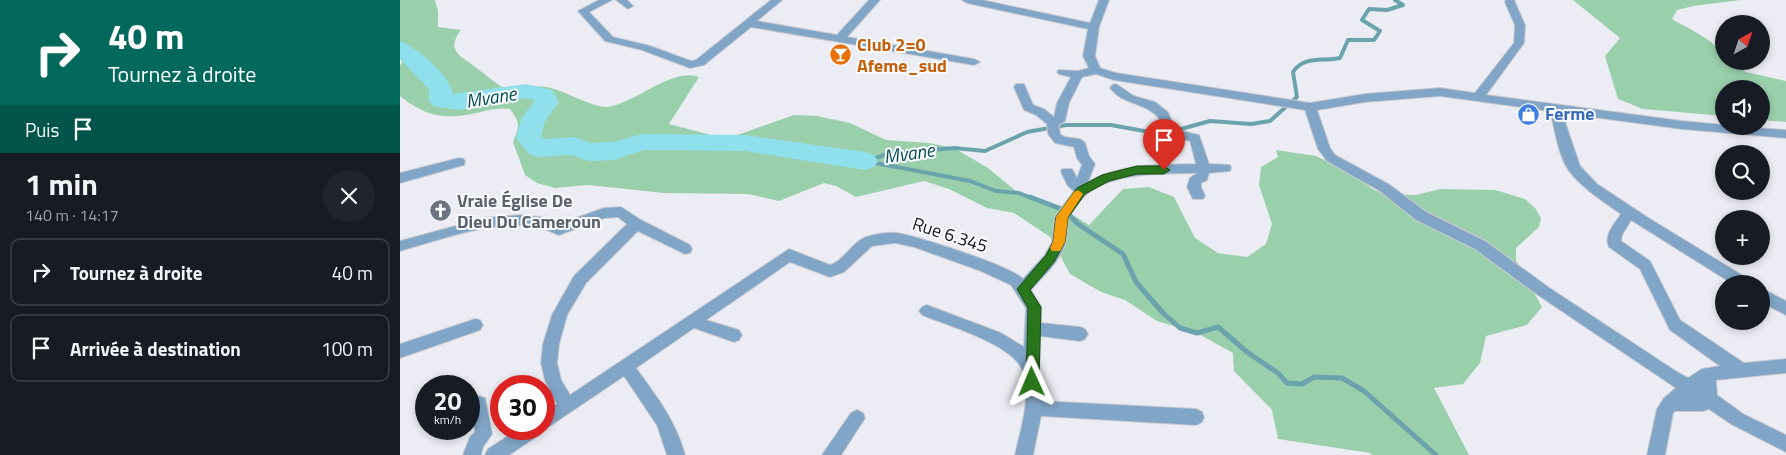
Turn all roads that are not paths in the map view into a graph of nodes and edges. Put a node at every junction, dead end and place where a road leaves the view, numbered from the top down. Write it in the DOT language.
graph roads {
  1 [pos="607,0"];
  2 [pos="776,0"];
  3 [pos="875,0"];
  4 [pos="966,0"];
  5 [pos="1104,0"];
  6 [pos="1510,2"];
  7 [pos="749,23"];
  8 [pos="1094,27"];
  9 [pos="840,38"];
  10 [pos="974,62"];
  11 [pos="1096,70"];
  12 [pos="1063,72"];
  13 [pos="1078,74"];
  14 [pos="1020,87"];
  15 [pos="1116,88"];
  16 [pos="1479,96"];
  17 [pos="1310,107"];
  18 [pos="1555,108"];
  19 [pos="1053,122"];
  20 [pos="1786,134"];
  21 [pos="459,162"];
  22 [pos="1225,168"];
  23 [pos="1204,169"];
  24 [pos="1067,172"];
  25 [pos="400,178"];
  26 [pos="1080,190"];
  27 [pos="1198,196"];
  28 [pos="1629,212"];
  29 [pos="636,224"];
  30 [pos="400,246"];
  31 [pos="685,249"];
  32 [pos="1731,275"];
  33 [pos="1023,289"];
  34 [pos="1770,299"];
  35 [pos="1786,309"];
  36 [pos="927,310"];
  37 [pos="691,321"];
  38 [pos="475,325"];
  39 [pos="1034,329"];
  40 [pos="1080,334"];
  41 [pos="734,335"];
  42 [pos="400,351"];
  43 [pos="626,366"];
  44 [pos="1786,366"];
  45 [pos="1031,369"];
  46 [pos="1743,371"];
  47 [pos="1708,374"];
  48 [pos="1688,387"];
  49 [pos="1709,399"];
  50 [pos="1670,403"];
  51 [pos="567,406"];
  52 [pos="1034,408"];
  53 [pos="480,409"];
  54 [pos="555,414"];
  55 [pos="1196,416"];
  56 [pos="856,418"];
  57 [pos="480,438"];
  58 [pos="479,440"];
  59 [pos="516,440"];
  60 [pos="1786,444"];
  61 [pos="472,455"];
  62 [pos="494,455"];
  63 [pos="676,455"];
  64 [pos="831,455"];
  65 [pos="1024,455"];
  66 [pos="1656,455"];
  1 -- 7 [label="street"];
  2 -- 7 [label="street"];
  3 -- 9 [label="street"];
  4 -- 8 [label="street"];
  5 -- 8 [label="street"];
  6 -- 16 [label="street"];
  7 -- 9 [label="street"];
  8 -- 11 [label="street"];
  9 -- 10 [label="street"];
  11 -- 13 [label="street"];
  11 -- 17 [label="street"];
  12 -- 13 [label="street"];
  13 -- 19 [label="street"];
  14 -- 19 [label="street"];
  15 -- 23 [label="street"];
  16 -- 17 [label="street"];
  16 -- 18 [label="street"];
  17 -- 48 [label="street"];
  18 -- 20 [label="street"];
  18 -- 28 [label="street"];
  19 -- 26 [label="street"];
  21 -- 25 [label="street"];
  22 -- 23 [label="street"];
  23 -- 26 [label="street"];
  23 -- 27 [label="street"];
  24 -- 26 [label="street"];
  26 -- 33 [label="street"];
  28 -- 32 [label="street"];
  28 -- 46 [label="street"];
  29 -- 30 [label="street"];
  29 -- 31 [label="street"];
  29 -- 51 [label="street"];
  33 -- 37 [label="street, Rue 6.345"];
  33 -- 39 [label="street"];
  34 -- 35 [label="street"];
  36 -- 45 [label="street"];
  37 -- 41 [label="street"];
  37 -- 43 [label="street, Rue 6.345"];
  38 -- 42 [label="street"];
  39 -- 40 [label="street"];
  39 -- 45 [label="street"];
  43 -- 51 [label="street, Rue 6.345"];
  43 -- 63 [label="street"];
  44 -- 46 [label="street"];
  45 -- 52 [label="street"];
  46 -- 47 [label="street"];
  47 -- 48 [label="street"];
  47 -- 49 [label="street"];
  48 -- 49 [label="street"];
  48 -- 50 [label="street"];
  49 -- 50 [label="street"];
  49 -- 60 [label="street"];
  50 -- 66 [label="street"];
  51 -- 54 [label="street, Rue 6.345"];
  52 -- 55 [label="street"];
  52 -- 65 [label="street"];
  53 -- 57 [label="street"];
  56 -- 64 [label="street"];
  58 -- 61 [label="street"];
  59 -- 62 [label="street"];
}
